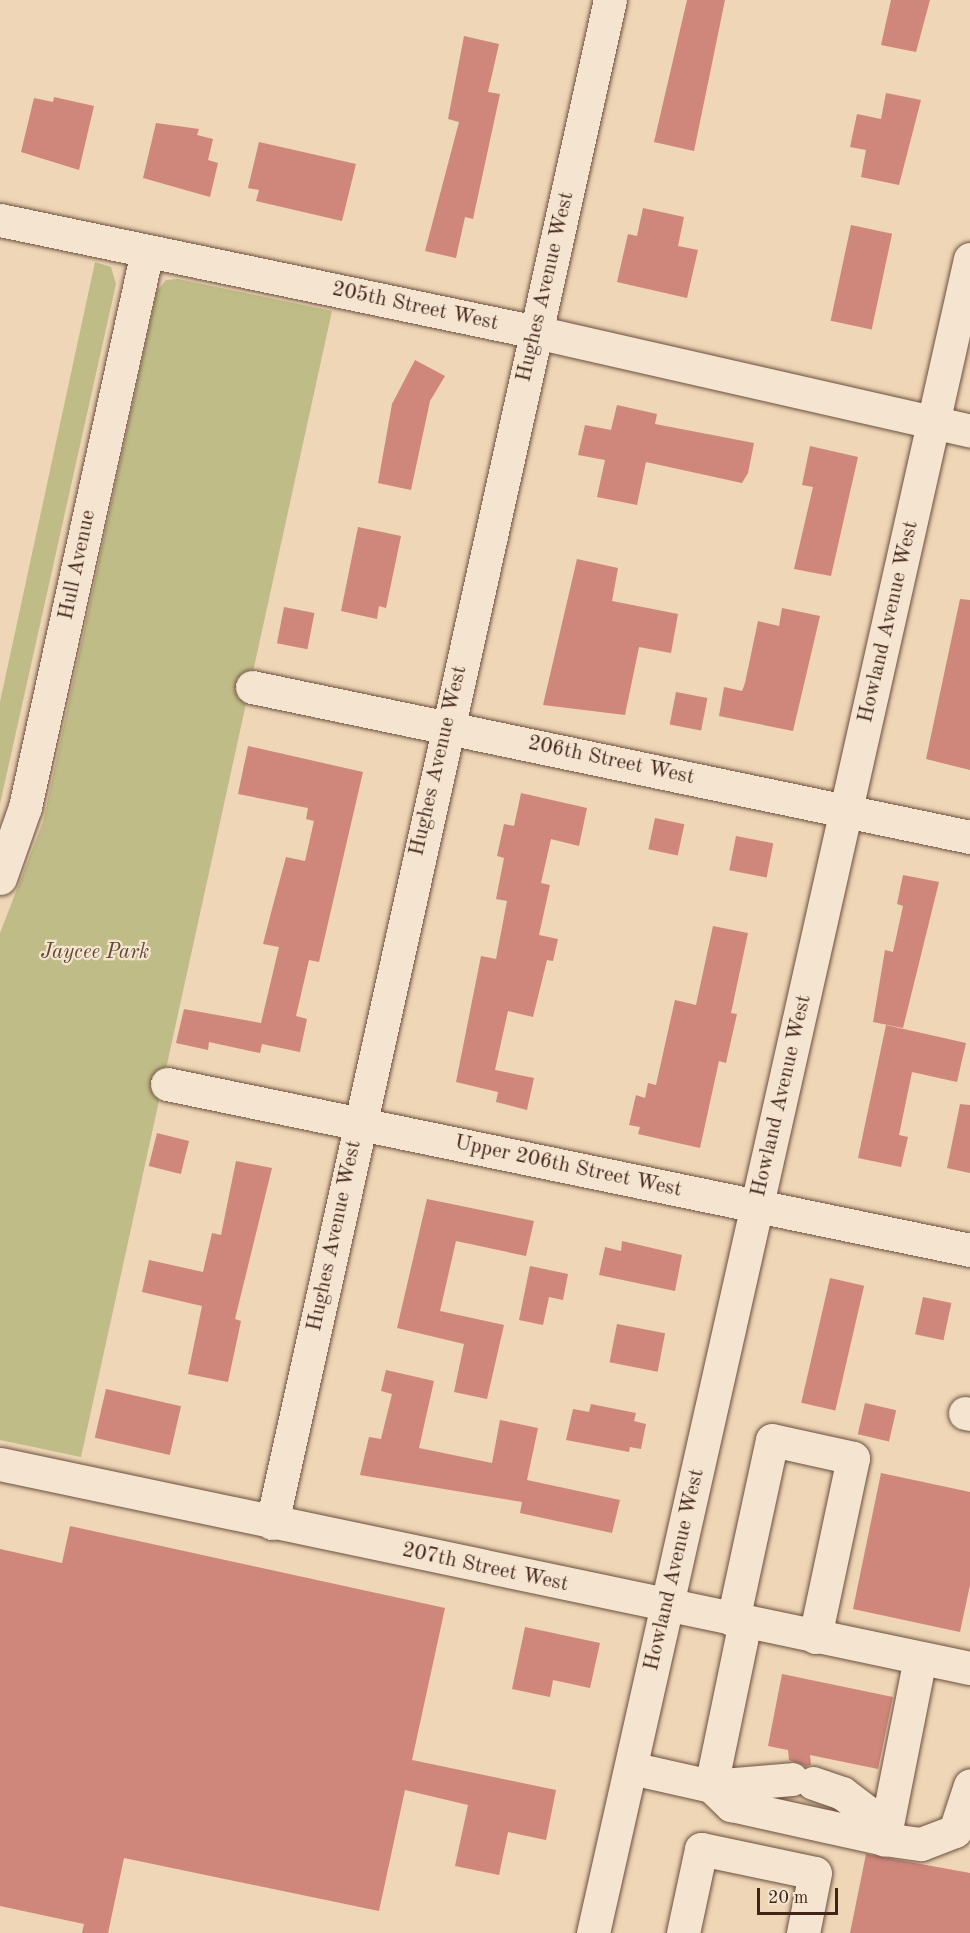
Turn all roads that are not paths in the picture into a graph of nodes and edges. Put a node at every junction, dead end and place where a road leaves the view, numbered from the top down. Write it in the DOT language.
graph roads {
  1 [pos="610,0"];
  2 [pos="0,220"];
  3 [pos="147,250"];
  4 [pos="970,259"];
  5 [pos="536,332"];
  6 [pos="934,423"];
  7 [pos="970,430"];
  8 [pos="252,687"];
  9 [pos="447,728"];
  10 [pos="846,810"];
  11 [pos="970,837"];
  12 [pos="0,878"];
  13 [pos="167,1084"];
  14 [pos="359,1123"];
  15 [pos="758,1207"];
  16 [pos="970,1250"];
  17 [pos="0,1464"];
  18 [pos="272,1523"];
  19 [pos="667,1606"];
  20 [pos="739,1621"];
  21 [pos="815,1637"];
  22 [pos="920,1658"];
  23 [pos="970,1668"];
  24 [pos="632,1768"];
  25 [pos="970,1785"];
  26 [pos="711,1786"];
  27 [pos="886,1833"];
  28 [pos="593,1933"];
  29 [pos="683,1933"];
  30 [pos="803,1933"];
  1 -- 5 [label="street, Hughes Avenue West"];
  2 -- 3 [label="street, 205th Street West"];
  3 -- 5 [label="street, 205th Street West"];
  3 -- 12 [label="street, Hull Avenue"];
  4 -- 6 [label="street, Howland Avenue West"];
  5 -- 6 [label="street, 205th Street West"];
  5 -- 9 [label="street, Hughes Avenue West"];
  6 -- 7 [label="street, 205th Street West"];
  6 -- 10 [label="street, Howland Avenue West"];
  8 -- 9 [label="street, 206th Street West"];
  9 -- 10 [label="street, 206th Street West"];
  9 -- 14 [label="street, Hughes Avenue West"];
  10 -- 11 [label="street, 206th Street West"];
  10 -- 15 [label="street, Howland Avenue West"];
  13 -- 14 [label="street, Upper 206th Street West"];
  14 -- 15 [label="street, Upper 206th Street West"];
  14 -- 18 [label="street, Hughes Avenue West"];
  15 -- 16 [label="street, Upper 206th Street West"];
  15 -- 19 [label="street, Howland Avenue West"];
  17 -- 18 [label="street, 207th Street West"];
  18 -- 19 [label="street, 207th Street West"];
  19 -- 20 [label="street, 207th Street West"];
  19 -- 24 [label="street, Howland Avenue West"];
  20 -- 21 [label="street, 207th Street West"];
  20 -- 21 [label="street"];
  20 -- 26 [label="street"];
  21 -- 22 [label="street, 207th Street West"];
  22 -- 23 [label="street, 207th Street West"];
  22 -- 27 [label="street"];
  24 -- 26 [label="street"];
  24 -- 28 [label="street, Howland Avenue West"];
  25 -- 27 [label="street"];
  26 -- 27 [label="street"];
  26 -- 27 [label="street"];
  29 -- 30 [label="street"];
}
